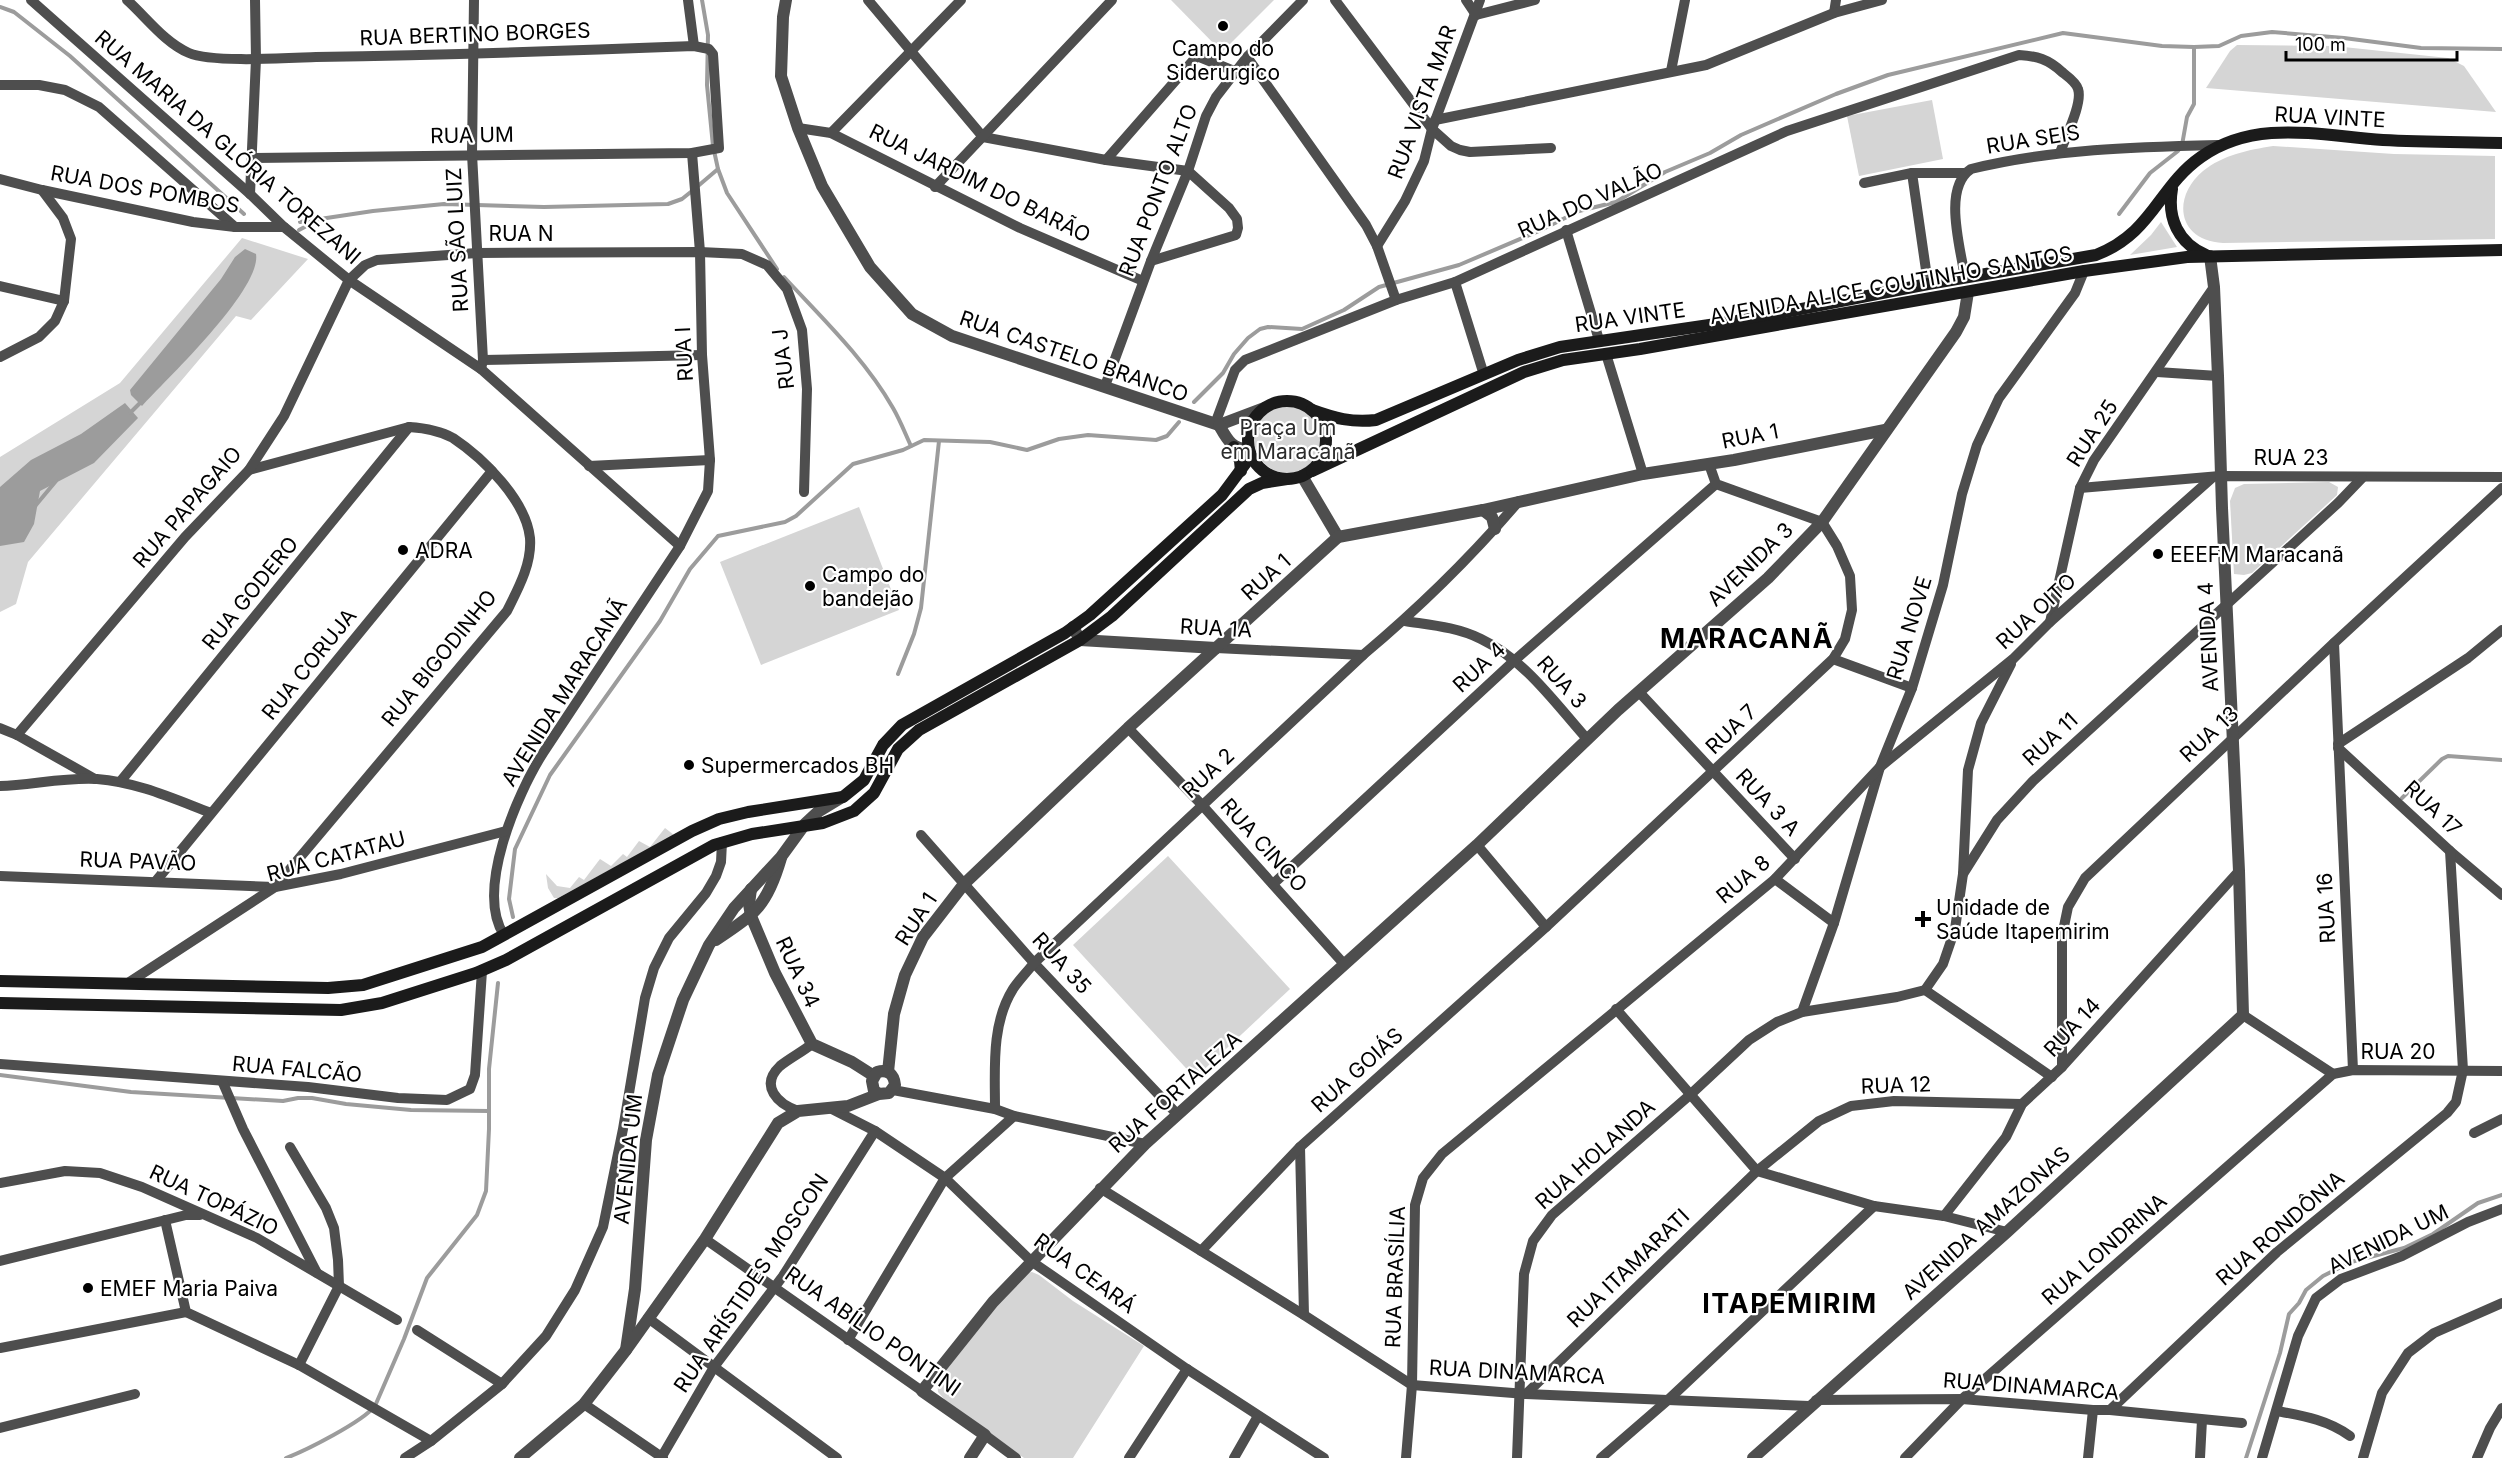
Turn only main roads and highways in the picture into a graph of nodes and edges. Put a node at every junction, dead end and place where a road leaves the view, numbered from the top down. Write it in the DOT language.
graph roads {
  1 [pos="2502,142"];
  2 [pos="2173,185"];
  3 [pos="2502,250"];
  4 [pos="2210,256"];
  5 [pos="1312,410"];
  6 [pos="1234,447"];
  7 [pos="1250,452"];
  8 [pos="1240,471"];
  9 [pos="1307,474"];
  10 [pos="1287,479"];
  11 [pos="0,981"];
  12 [pos="0,1003"];
  1 -- 2 [label="main road, RUA VINTE"];
  2 -- 4 [label="main road"];
  2 -- 5 [label="main road, RUA VINTE"];
  3 -- 4 [label="main road, AVENIDA ALICE COUTINHO SANTOS"];
  4 -- 9 [label="main road, AVENIDA ALICE COUTINHO SANTOS"];
  5 -- 7 [label="main road"];
  5 -- 9 [label="main road"];
  6 -- 8 [label="main road"];
  7 -- 8 [label="main road"];
  7 -- 10 [label="main road"];
  8 -- 11 [label="main road"];
  9 -- 10 [label="main road"];
  10 -- 12 [label="main road"];
}
